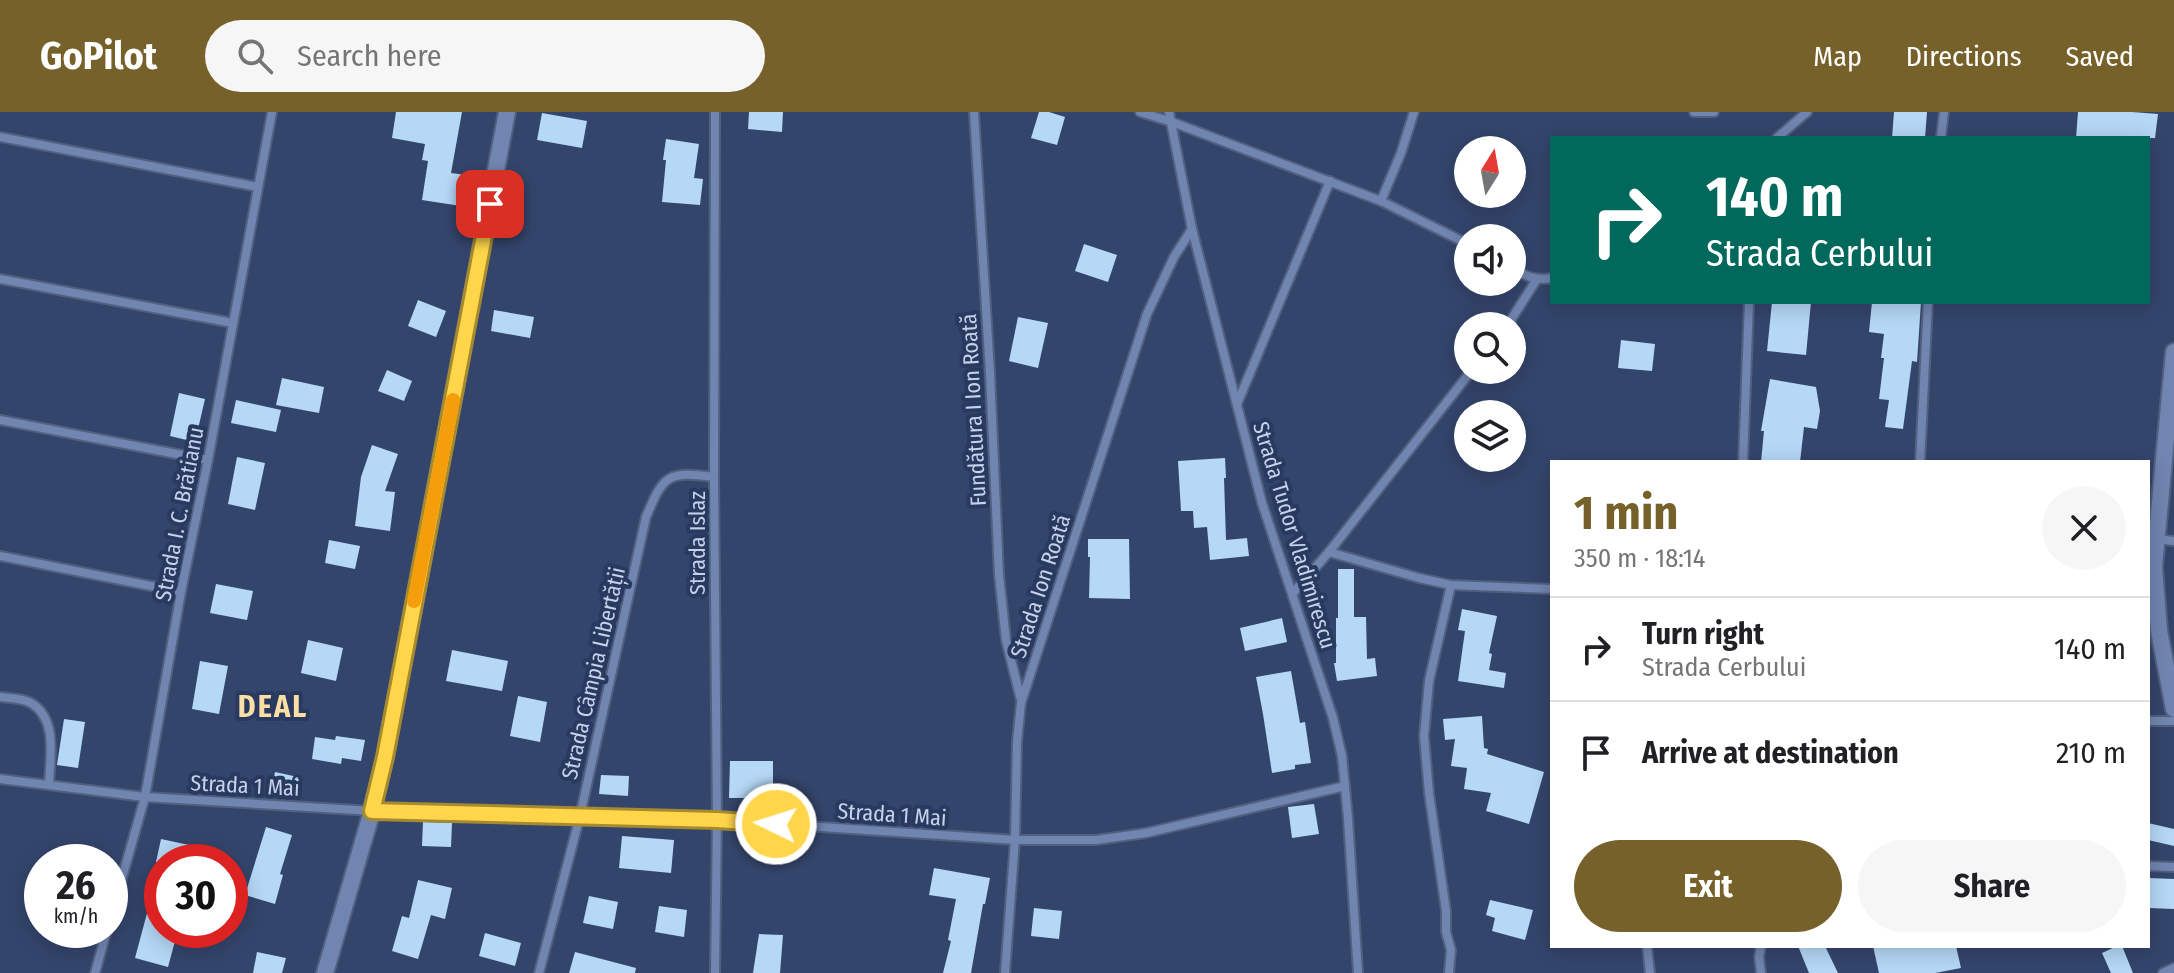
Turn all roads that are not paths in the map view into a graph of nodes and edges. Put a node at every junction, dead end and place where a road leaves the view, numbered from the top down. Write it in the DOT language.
graph roads {
  1 [pos="272,112"];
  2 [pos="507,112"];
  3 [pos="715,112"];
  4 [pos="974,112"];
  5 [pos="1140,112"];
  6 [pos="1169,112"];
  7 [pos="1414,112"];
  8 [pos="1694,112"];
  9 [pos="1714,112"];
  10 [pos="1807,112"];
  11 [pos="1944,112"];
  12 [pos="1172,122"];
  13 [pos="1779,136"];
  14 [pos="1941,136"];
  15 [pos="0,137"];
  16 [pos="1330,181"];
  17 [pos="258,187"];
  18 [pos="1381,201"];
  19 [pos="1192,229"];
  20 [pos="1454,237"];
  21 [pos="1526,276"];
  22 [pos="1550,278"];
  23 [pos="0,279"];
  24 [pos="1537,279"];
  25 [pos="1749,304"];
  26 [pos="1928,304"];
  27 [pos="1516,312"];
  28 [pos="233,323"];
  29 [pos="2174,352"];
  30 [pos="1461,384"];
  31 [pos="1237,405"];
  32 [pos="0,420"];
  33 [pos="208,460"];
  34 [pos="1743,460"];
  35 [pos="1920,460"];
  36 [pos="714,477"];
  37 [pos="2155,539"];
  38 [pos="2174,541"];
  39 [pos="1329,552"];
  40 [pos="0,556"];
  41 [pos="1451,585"];
  42 [pos="1550,589"];
  43 [pos="181,592"];
  44 [pos="1293,593"];
  45 [pos="0,697"];
  46 [pos="1021,703"];
  47 [pos="2174,709"];
  48 [pos="2150,721"];
  49 [pos="2174,721"];
  50 [pos="0,779"];
  51 [pos="49,785"];
  52 [pos="1345,786"];
  53 [pos="145,797"];
  54 [pos="372,811"];
  55 [pos="580,816"];
  56 [pos="717,820"];
  57 [pos="1015,840"];
  58 [pos="128,857"];
  59 [pos="2150,866"];
  60 [pos="2174,867"];
  61 [pos="102,948"];
  62 [pos="1647,948"];
  63 [pos="1761,948"];
  64 [pos="2174,968"];
  65 [pos="1452,972"];
  66 [pos="95,973"];
  67 [pos="325,973"];
  68 [pos="539,973"];
  69 [pos="715,973"];
  70 [pos="1005,973"];
  71 [pos="1358,973"];
  72 [pos="1650,973"];
  73 [pos="1761,973"];
  74 [pos="2163,973"];
  1 -- 17 [label="street, Strada I. C. Brătianu"];
  2 -- 54 [label="street"];
  3 -- 36 [label="street, Strada Islaz"];
  4 -- 46 [label="street, Fundătura I Ion Roată"];
  5 -- 12 [label="street"];
  6 -- 12 [label="street, Strada Tudor Vladimirescu"];
  7 -- 18 [label="street"];
  8 -- 9 [label="street"];
  10 -- 13 [label="street"];
  11 -- 14 [label="street"];
  12 -- 16 [label="street"];
  12 -- 19 [label="street, Strada Tudor Vladimirescu"];
  15 -- 17 [label="street"];
  16 -- 18 [label="street"];
  16 -- 31 [label="street"];
  17 -- 28 [label="street, Strada I. C. Brătianu"];
  18 -- 20 [label="street"];
  19 -- 31 [label="street, Strada Tudor Vladimirescu"];
  19 -- 46 [label="street, Strada Ion Roată"];
  21 -- 24 [label="street"];
  22 -- 24 [label="street"];
  23 -- 28 [label="street"];
  24 -- 27 [label="street"];
  25 -- 34 [label="street"];
  26 -- 35 [label="street"];
  28 -- 33 [label="street, Strada I. C. Brătianu"];
  29 -- 37 [label="street"];
  30 -- 39 [label="street"];
  31 -- 44 [label="street, Strada Tudor Vladimirescu"];
  32 -- 33 [label="street"];
  33 -- 43 [label="street, Strada I. C. Brătianu"];
  36 -- 55 [label="street, Strada Câmpia Libertății"];
  36 -- 56 [label="street, Strada Islaz"];
  37 -- 38 [label="street"];
  37 -- 47 [label="street"];
  39 -- 41 [label="street"];
  39 -- 44 [label="street"];
  40 -- 43 [label="street"];
  41 -- 42 [label="street"];
  41 -- 65 [label="street"];
  43 -- 53 [label="street, Strada I. C. Brătianu"];
  44 -- 52 [label="street, Strada Tudor Vladimirescu"];
  45 -- 51 [label="street"];
  46 -- 57 [label="street, Strada Ion Roată"];
  48 -- 49 [label="street"];
  50 -- 51 [label="street, Strada 1 Mai"];
  51 -- 53 [label="street, Strada 1 Mai"];
  52 -- 57 [label="street, Strada 1 Mai"];
  52 -- 71 [label="street, Strada Tudor Vladimirescu"];
  53 -- 54 [label="street, Strada 1 Mai"];
  53 -- 58 [label="street, Strada I. C. Brătianu"];
  54 -- 55 [label="street, Strada 1 Mai"];
  54 -- 67 [label="street"];
  55 -- 56 [label="street, Strada 1 Mai"];
  55 -- 68 [label="street, Strada Câmpia Libertății"];
  56 -- 57 [label="street, Strada 1 Mai"];
  56 -- 69 [label="street, Strada Islaz"];
  57 -- 70 [label="street, Strada Ion Roată"];
  59 -- 60 [label="street"];
  61 -- 66 [label="street"];
  62 -- 72 [label="street"];
  63 -- 73 [label="street"];
  64 -- 74 [label="street"];
}
